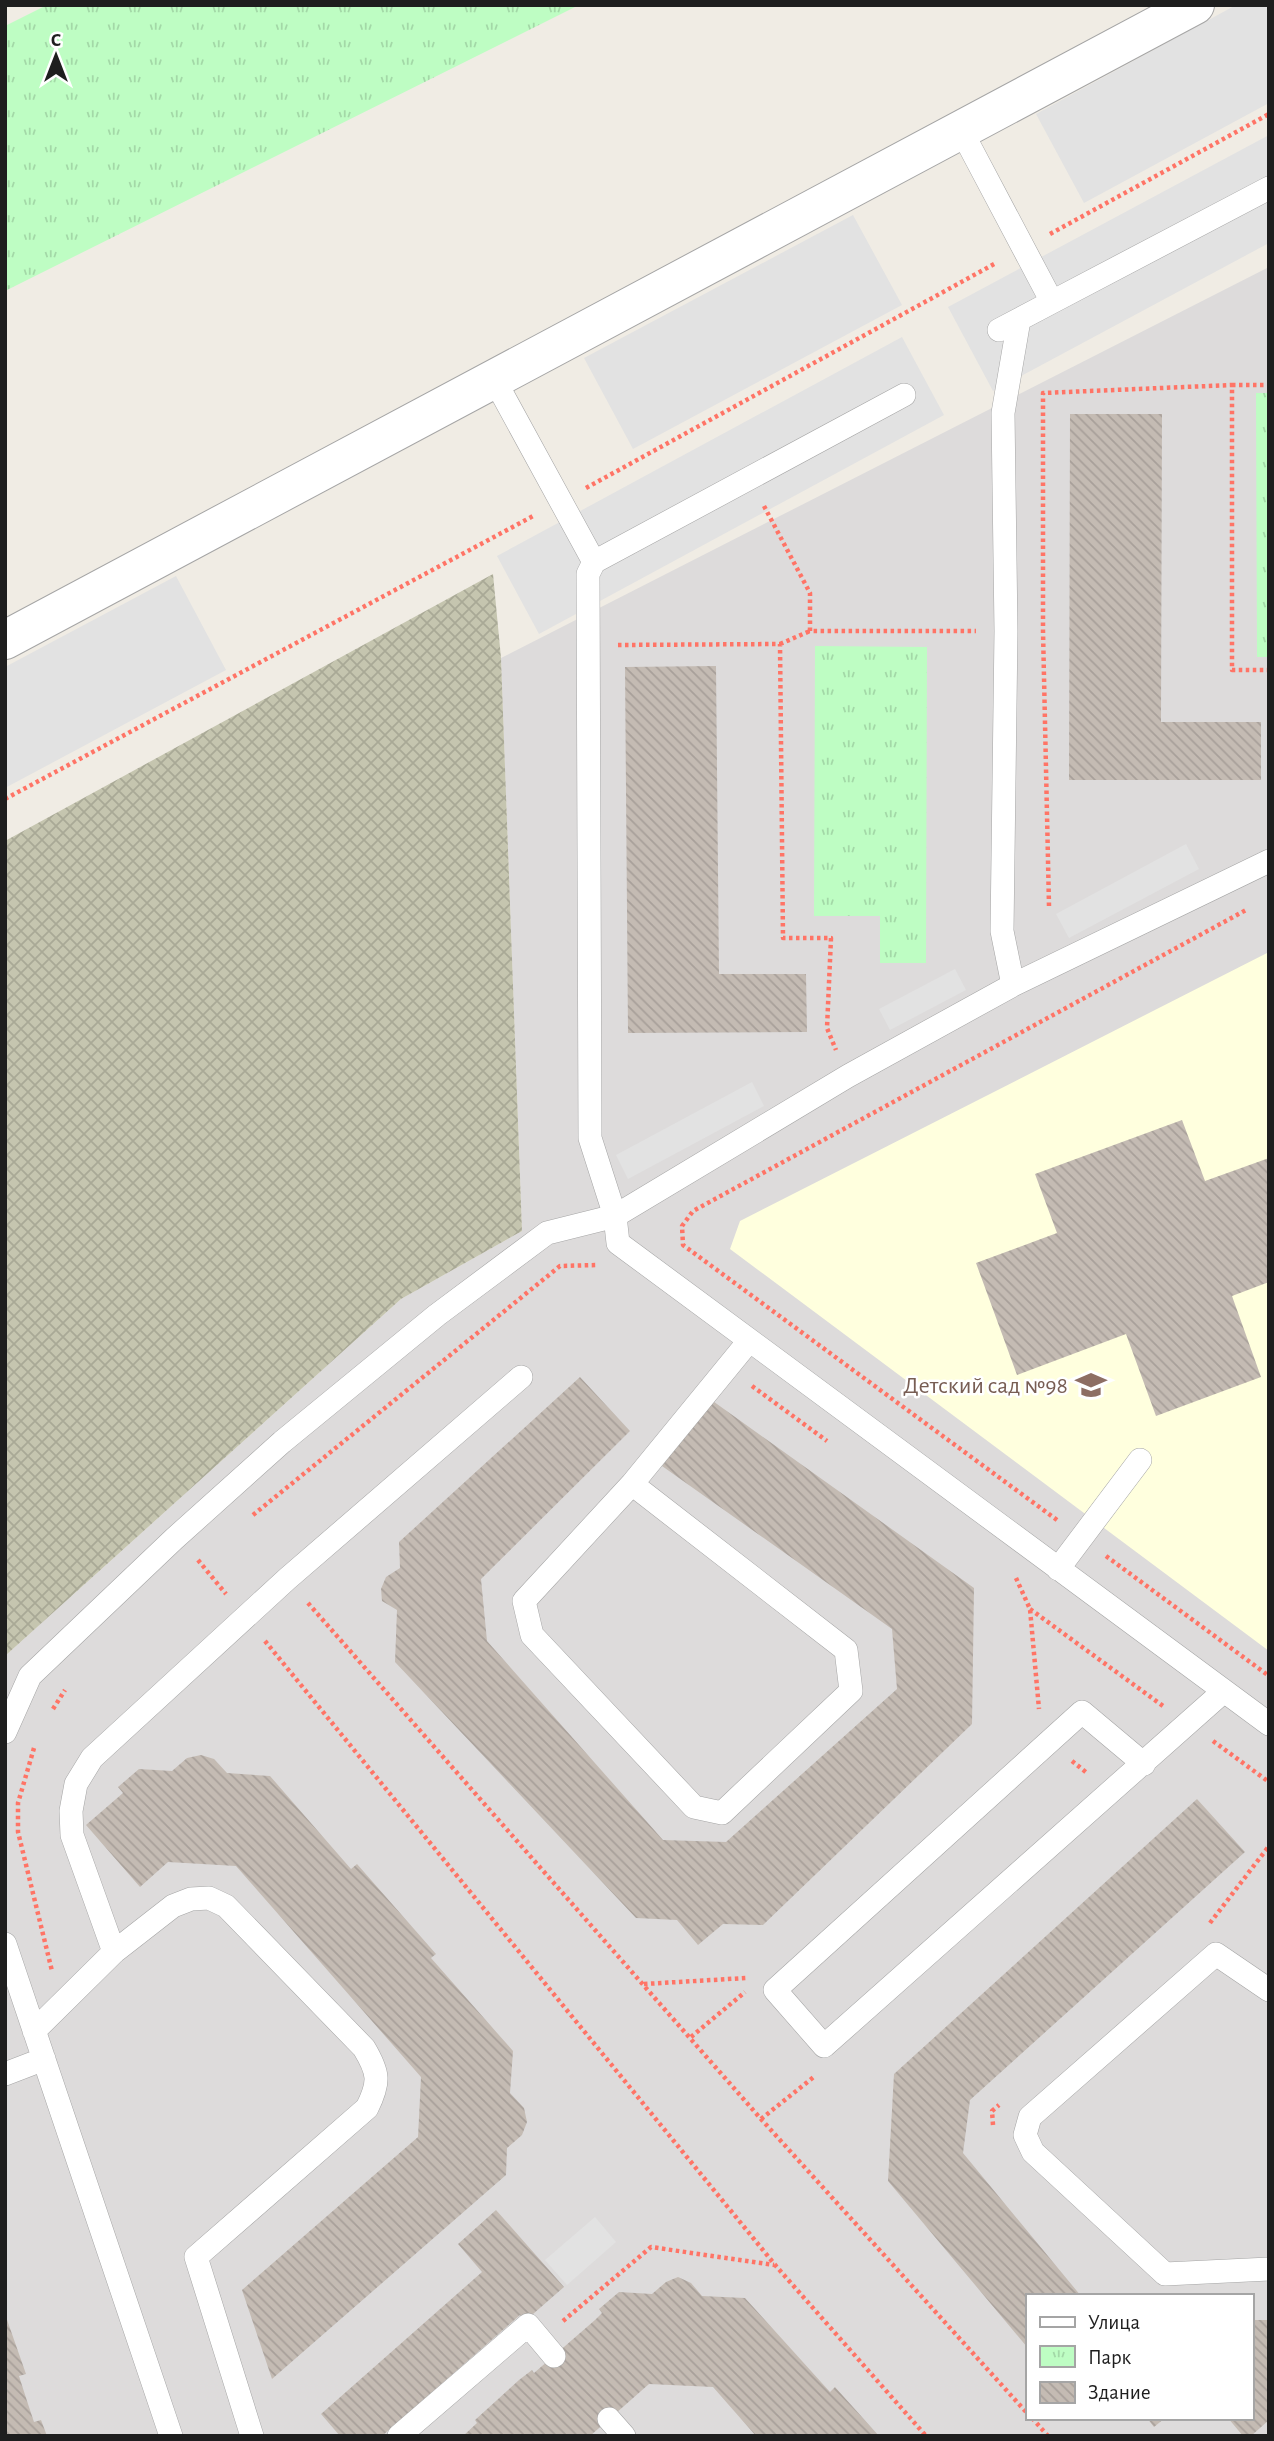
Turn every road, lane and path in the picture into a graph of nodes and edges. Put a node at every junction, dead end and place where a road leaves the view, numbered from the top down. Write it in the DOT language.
graph roads {
  1 [pos="1195,5"];
  2 [pos="1269,114"];
  3 [pos="961,130"];
  4 [pos="1269,188"];
  5 [pos="1025,247"];
  6 [pos="1052,302"];
  7 [pos="494,379"];
  8 [pos="1232,385"];
  9 [pos="1269,385"];
  10 [pos="904,395"];
  11 [pos="749,479"];
  12 [pos="562,501"];
  13 [pos="594,562"];
  14 [pos="810,631"];
  15 [pos="1006,631"];
  16 [pos="5,640"];
  17 [pos="780,644"];
  18 [pos="611,645"];
  19 [pos="1269,670"];
  20 [pos="5,799"];
  21 [pos="1269,861"];
  22 [pos="1256,905"];
  23 [pos="1049,906"];
  24 [pos="1013,985"];
  25 [pos="827,1028"];
  26 [pos="615,1216"];
  27 [pos="749,1341"];
  28 [pos="727,1368"];
  29 [pos="521,1377"];
  30 [pos="828,1441"];
  31 [pos="1140,1460"];
  32 [pos="632,1484"];
  33 [pos="1082,1538"];
  34 [pos="197,1560"];
  35 [pos="1058,1569"];
  36 [pos="1006,1571"];
  37 [pos="287,1579"];
  38 [pos="1030,1609"];
  39 [pos="245,1616"];
  40 [pos="1269,1676"];
  41 [pos="1224,1691"];
  42 [pos="1039,1714"];
  43 [pos="1188,1724"];
  44 [pos="1269,1724"];
  45 [pos="5,1732"];
  46 [pos="1144,1764"];
  47 [pos="1269,1782"];
  48 [pos="1269,1846"];
  49 [pos="1216,1917"];
  50 [pos="5,1944"];
  51 [pos="114,1952"];
  52 [pos="755,1968"];
  53 [pos="745,1977"];
  54 [pos="643,1984"];
  55 [pos="1269,1990"];
  56 [pos="34,2031"];
  57 [pos="691,2037"];
  58 [pos="44,2059"];
  59 [pos="5,2074"];
  60 [pos="776,2266"];
  61 [pos="1269,2269"];
  62 [pos="547,2348"];
  63 [pos="1026,2412"];
  64 [pos="1034,2420"];
  65 [pos="171,2436"];
  66 [pos="252,2436"];
  67 [pos="399,2436"];
  68 [pos="926,2436"];
  69 [pos="1048,2436"];
  1 -- 3 [label="street"];
  2 -- 5 [label="path"];
  3 -- 5 [label="lane"];
  3 -- 7 [label="street"];
  4 -- 6 [label="lane"];
  5 -- 6 [label="lane"];
  5 -- 12 [label="path"];
  6 -- 15 [label="lane"];
  7 -- 12 [label="lane"];
  7 -- 16 [label="street"];
  8 -- 9 [label="path"];
  8 -- 19 [label="path"];
  8 -- 23 [label="path"];
  10 -- 11 [label="lane"];
  11 -- 13 [label="lane"];
  11 -- 14 [label="path"];
  12 -- 13 [label="lane"];
  12 -- 20 [label="path"];
  13 -- 26 [label="lane"];
  14 -- 15 [label="path"];
  14 -- 17 [label="path"];
  15 -- 24 [label="lane"];
  17 -- 18 [label="path"];
  17 -- 25 [label="path"];
  21 -- 24 [label="lane"];
  22 -- 33 [label="path"];
  24 -- 26 [label="lane"];
  26 -- 27 [label="lane"];
  26 -- 45 [label="lane"];
  27 -- 28 [label="lane"];
  27 -- 35 [label="lane"];
  28 -- 30 [label="path"];
  28 -- 32 [label="lane"];
  29 -- 37 [label="lane"];
  31 -- 33 [label="lane"];
  32 -- 32 [label="lane"];
  33 -- 35 [label="lane"];
  33 -- 40 [label="path"];
  34 -- 39 [label="path"];
  35 -- 41 [label="lane"];
  36 -- 38 [label="path"];
  37 -- 39 [label="lane"];
  37 -- 54 [label="path"];
  38 -- 42 [label="path"];
  38 -- 43 [label="path"];
  39 -- 51 [label="lane"];
  39 -- 60 [label="path"];
  41 -- 43 [label="lane"];
  41 -- 44 [label="lane"];
  43 -- 46 [label="lane"];
  43 -- 47 [label="path"];
  46 -- 46 [label="lane"];
  48 -- 49 [label="path"];
  50 -- 56 [label="lane"];
  51 -- 56 [label="lane"];
  51 -- 66 [label="lane"];
  52 -- 53 [label="path"];
  53 -- 54 [label="path"];
  53 -- 57 [label="path"];
  54 -- 57 [label="path"];
  55 -- 61 [label="lane"];
  56 -- 58 [label="lane"];
  57 -- 63 [label="path"];
  58 -- 59 [label="lane"];
  58 -- 65 [label="lane"];
  60 -- 62 [label="path"];
  60 -- 68 [label="path"];
  62 -- 67 [label="lane"];
  64 -- 69 [label="path"];
}
